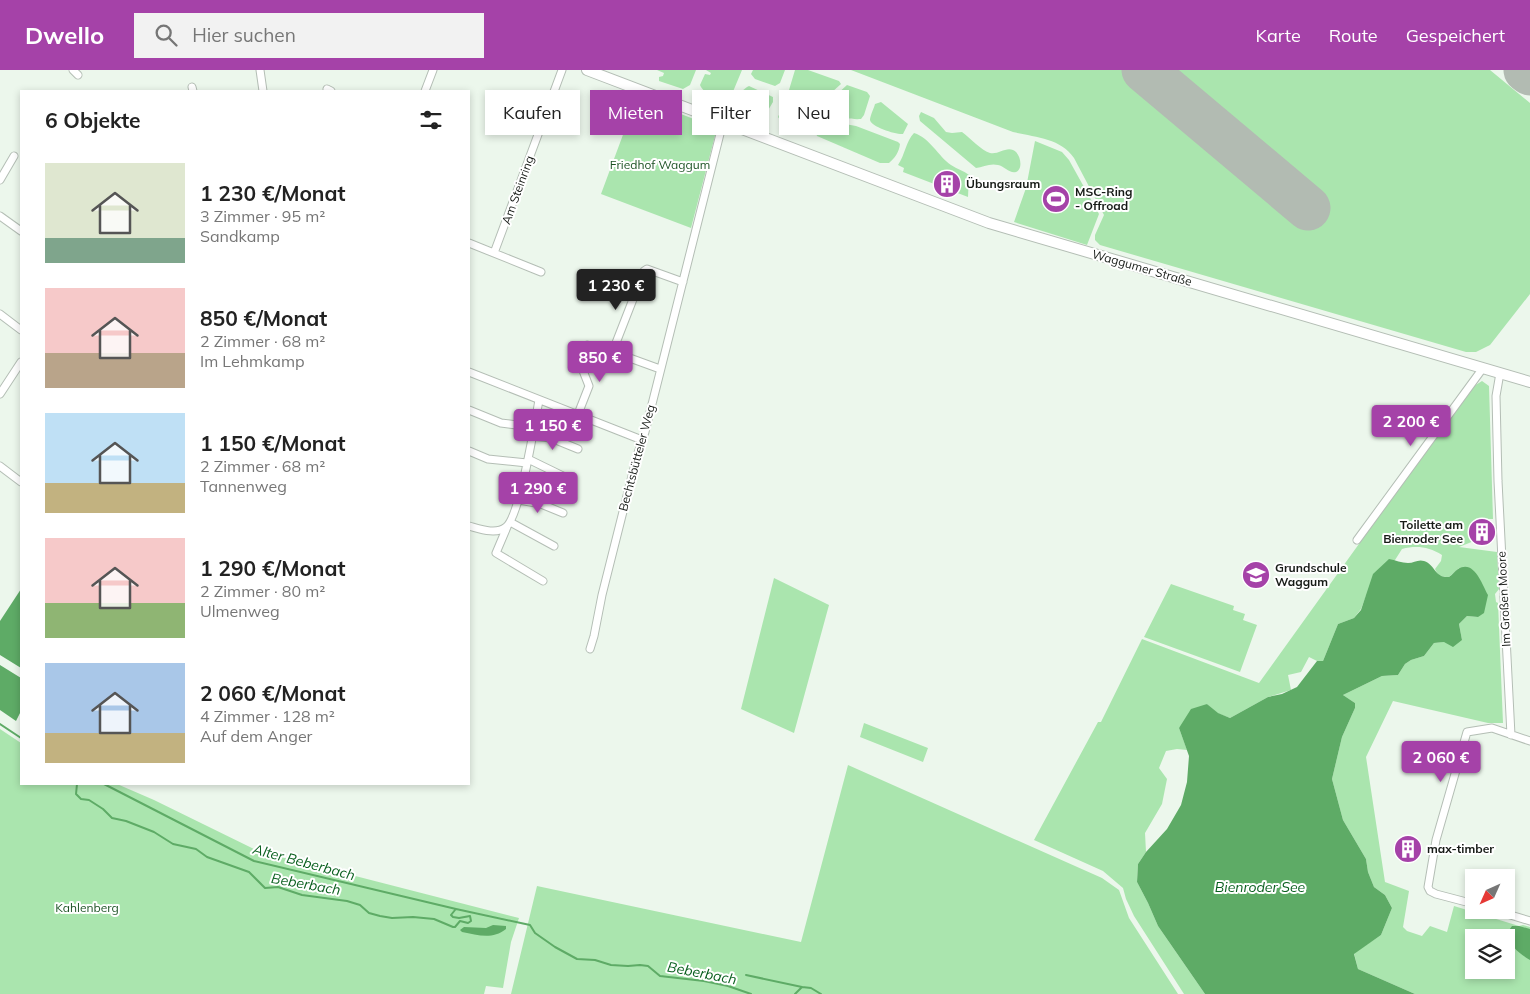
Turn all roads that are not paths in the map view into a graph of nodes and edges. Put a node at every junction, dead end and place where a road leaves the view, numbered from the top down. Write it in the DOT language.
graph roads {
  1 [pos="260,70"];
  2 [pos="433,70"];
  3 [pos="562,70"];
  4 [pos="587,70"];
  5 [pos="263,90"];
  6 [pos="424,90"];
  7 [pos="692,110"];
  8 [pos="720,135"];
  9 [pos="755,135"];
  10 [pos="14,156"];
  11 [pos="0,180"];
  12 [pos="0,215"];
  13 [pos="20,230"];
  14 [pos="470,243"];
  15 [pos="494,253"];
  16 [pos="541,272"];
  17 [pos="683,282"];
  18 [pos="0,314"];
  19 [pos="20,329"];
  20 [pos="587,345"];
  21 [pos="20,364"];
  22 [pos="1483,368"];
  23 [pos="660,370"];
  24 [pos="470,372"];
  25 [pos="1500,373"];
  26 [pos="1530,382"];
  27 [pos="0,394"];
  28 [pos="539,400"];
  29 [pos="470,410"];
  30 [pos="578,414"];
  31 [pos="533,427"];
  32 [pos="532,436"];
  33 [pos="642,440"];
  34 [pos="578,449"];
  35 [pos="470,451"];
  36 [pos="527,461"];
  37 [pos="0,466"];
  38 [pos="567,478"];
  39 [pos="20,481"];
  40 [pos="519,500"];
  41 [pos="563,513"];
  42 [pos="508,525"];
  43 [pos="470,526"];
  44 [pos="1357,540"];
  45 [pos="554,546"];
  46 [pos="542,581"];
  47 [pos="590,649"];
  48 [pos="1511,735"];
  49 [pos="1530,740"];
  50 [pos="1465,902"];
  51 [pos="1515,916"];
  52 [pos="1530,921"];
  1 -- 5 [label="street"];
  2 -- 6 [label="street"];
  3 -- 15 [label="street, Am Steinring"];
  4 -- 7 [label="street, Waggumer Straße"];
  8 -- 17 [label="street, Bechtsbütteler Weg"];
  9 -- 22 [label="street, Waggumer Straße"];
  10 -- 11 [label="street"];
  12 -- 13 [label="street"];
  14 -- 15 [label="street"];
  15 -- 16 [label="street"];
  17 -- 23 [label="street, Bechtsbütteler Weg"];
  17 -- 23 [label="street"];
  18 -- 19 [label="street"];
  20 -- 30 [label="street"];
  21 -- 27 [label="street"];
  22 -- 25 [label="street, Waggumer Straße"];
  22 -- 44 [label="street"];
  23 -- 33 [label="street, Bechtsbütteler Weg"];
  24 -- 28 [label="street"];
  25 -- 26 [label="street, Waggumer Straße"];
  25 -- 48 [label="street, Im Großen Moore"];
  28 -- 30 [label="street"];
  28 -- 31 [label="street"];
  29 -- 31 [label="street"];
  30 -- 33 [label="street"];
  31 -- 32 [label="street"];
  32 -- 34 [label="street"];
  32 -- 36 [label="street"];
  33 -- 47 [label="street, Bechtsbütteler Weg"];
  35 -- 36 [label="street"];
  36 -- 38 [label="street"];
  36 -- 40 [label="street"];
  37 -- 39 [label="street"];
  40 -- 41 [label="street"];
  40 -- 42 [label="street"];
  42 -- 43 [label="street"];
  42 -- 45 [label="street"];
  42 -- 46 [label="street"];
  48 -- 49 [label="street"];
  48 -- 50 [label="street"];
  51 -- 52 [label="street"];
}
